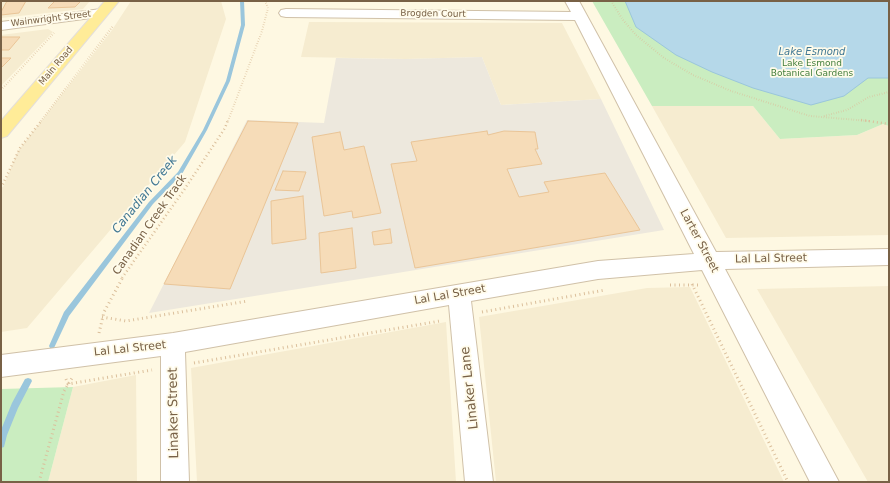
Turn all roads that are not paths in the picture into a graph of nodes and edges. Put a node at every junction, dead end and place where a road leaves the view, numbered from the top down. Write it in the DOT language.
graph roads {
  1 [pos="112,1"];
  2 [pos="576,8"];
  3 [pos="101,13"];
  4 [pos="286,13"];
  5 [pos="1,26"];
  6 [pos="1,132"];
  7 [pos="889,257"];
  8 [pos="709,261"];
  9 [pos="461,305"];
  10 [pos="173,355"];
  11 [pos="5,364"];
  12 [pos="175,482"];
  13 [pos="479,482"];
  14 [pos="825,482"];
  1 -- 3 [label="main road, Main Road"];
  2 -- 4 [label="street, Brogden Court"];
  2 -- 8 [label="street, Larter Street"];
  3 -- 5 [label="street, Wainwright Street"];
  3 -- 6 [label="main road, Main Road"];
  7 -- 8 [label="street, Lal Lal Street"];
  8 -- 9 [label="street, Lal Lal Street"];
  8 -- 14 [label="street, Larter Street"];
  9 -- 10 [label="street, Lal Lal Street"];
  9 -- 13 [label="street, Linaker Lane"];
  10 -- 11 [label="street, Lal Lal Street"];
  10 -- 12 [label="street, Linaker Street"];
}
